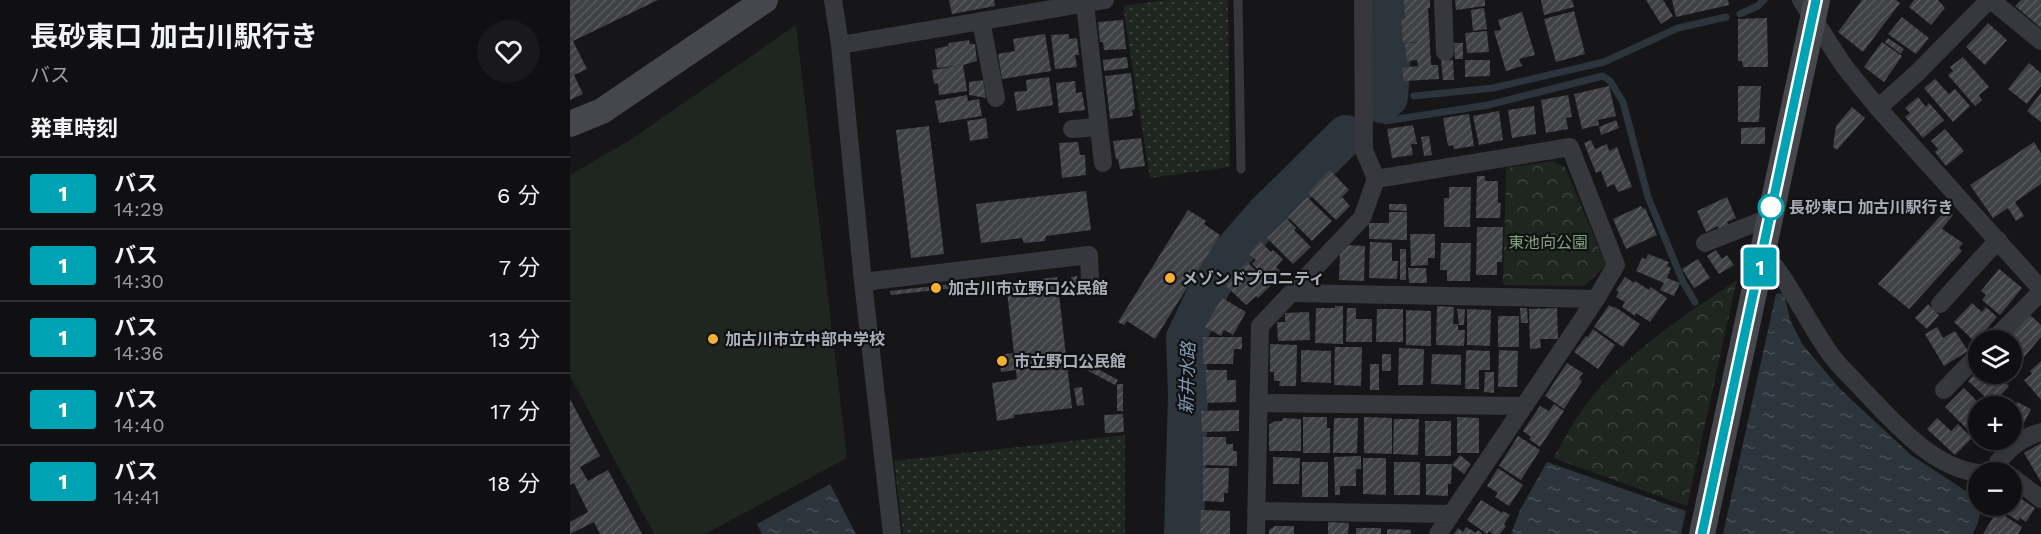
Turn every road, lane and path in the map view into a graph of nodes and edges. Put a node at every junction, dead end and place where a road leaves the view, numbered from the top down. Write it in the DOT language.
graph roads {
  1 [pos="765,0"];
  2 [pos="833,0"];
  3 [pos="1105,0"];
  4 [pos="1238,0"];
  5 [pos="1363,0"];
  6 [pos="1443,0"];
  7 [pos="1990,0"];
  8 [pos="1084,4"];
  9 [pos="1810,6"];
  10 [pos="981,21"];
  11 [pos="2041,41"];
  12 [pos="840,45"];
  13 [pos="1445,52"];
  14 [pos="996,98"];
  15 [pos="1878,108"];
  16 [pos="570,124"];
  17 [pos="1099,127"];
  18 [pos="1072,129"];
  19 [pos="1103,164"];
  20 [pos="1241,169"];
  21 [pos="1376,179"];
  22 [pos="1768,218"];
  23 [pos="1998,240"];
  24 [pos="1705,243"];
  25 [pos="1763,252"];
  26 [pos="1090,280"];
  27 [pos="863,282"];
  28 [pos="2041,290"];
  29 [pos="1293,293"];
  30 [pos="1596,299"];
  31 [pos="1940,304"];
  32 [pos="2003,330"];
  33 [pos="1968,365"];
  34 [pos="1944,390"];
  35 [pos="1258,403"];
  36 [pos="1523,406"];
  37 [pos="2041,432"];
  38 [pos="1998,462"];
  39 [pos="1968,470"];
  40 [pos="2022,485"];
  41 [pos="2041,499"];
  42 [pos="1256,511"];
  43 [pos="1451,514"];
  44 [pos="892,534"];
  45 [pos="1256,534"];
  46 [pos="1438,534"];
  47 [pos="1702,534"];
  1 -- 16 [label="street"];
  2 -- 12 [label="street"];
  3 -- 8 [label="street"];
  4 -- 20 [label="lane"];
  5 -- 21 [label="street"];
  6 -- 13 [label="street"];
  7 -- 11 [label="street"];
  7 -- 15 [label="street"];
  8 -- 10 [label="street"];
  8 -- 17 [label="street"];
  9 -- 15 [label="street"];
  9 -- 22 [label="street"];
  10 -- 12 [label="street"];
  10 -- 14 [label="street"];
  12 -- 27 [label="street"];
  15 -- 23 [label="street"];
  17 -- 18 [label="street"];
  17 -- 19 [label="street"];
  21 -- 29 [label="street"];
  21 -- 30 [label="street"];
  22 -- 24 [label="street"];
  22 -- 25 [label="street"];
  23 -- 28 [label="street"];
  23 -- 31 [label="street"];
  25 -- 39 [label="street"];
  25 -- 47 [label="street"];
  26 -- 27 [label="street"];
  27 -- 44 [label="street"];
  28 -- 32 [label="street"];
  29 -- 30 [label="street"];
  29 -- 35 [label="street"];
  30 -- 36 [label="street"];
  33 -- 34 [label="street"];
  35 -- 36 [label="street"];
  35 -- 42 [label="street"];
  36 -- 43 [label="street"];
  37 -- 38 [label="street"];
  40 -- 41 [label="street"];
  42 -- 43 [label="street"];
  42 -- 45 [label="street"];
  43 -- 46 [label="street"];
}
